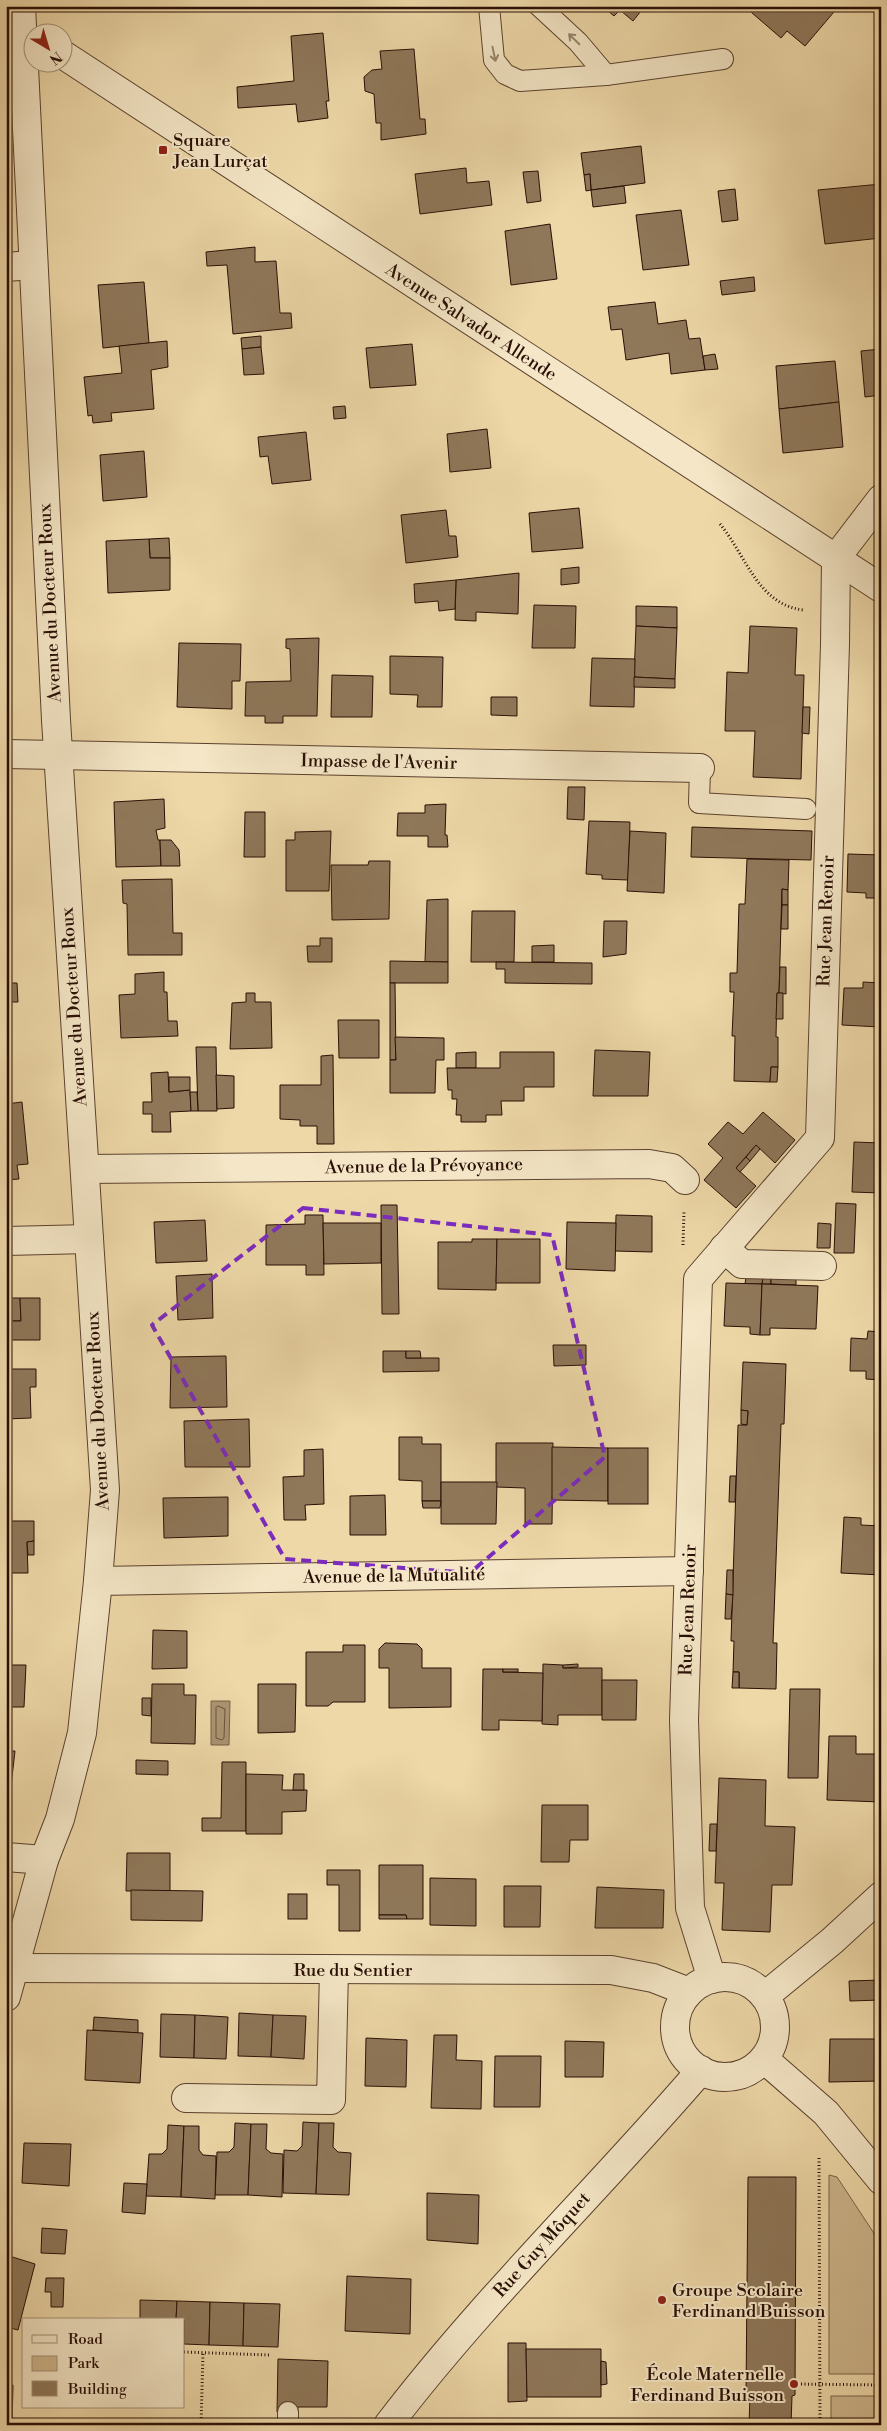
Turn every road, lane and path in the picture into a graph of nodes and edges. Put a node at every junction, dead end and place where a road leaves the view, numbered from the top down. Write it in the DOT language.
graph roads {
  1 [pos="489,6"];
  2 [pos="539,6"];
  3 [pos="21,22"];
  4 [pos="723,59"];
  5 [pos="72,61"];
  6 [pos="606,75"];
  7 [pos="19,266"];
  8 [pos="881,499"];
  9 [pos="719,523"];
  10 [pos="836,558"];
  11 [pos="881,588"];
  12 [pos="835,614"];
  13 [pos="6,754"];
  14 [pos="58,754"];
  15 [pos="700,768"];
  16 [pos="806,809"];
  17 [pos="85,1169"];
  18 [pos="685,1180"];
  19 [pos="89,1239"];
  20 [pos="6,1241"];
  21 [pos="724,1248"];
  22 [pos="822,1266"];
  23 [pos="689,1571"];
  24 [pos="98,1581"];
  25 [pos="6,1857"];
  26 [pos="44,1860"];
  27 [pos="881,1896"];
  28 [pos="14,1968"];
  29 [pos="334,1970"];
  30 [pos="712,1979"];
  31 [pos="689,1992"];
  32 [pos="765,1996"];
  33 [pos="6,1997"];
  34 [pos="764,2060"];
  35 [pos="700,2070"];
  36 [pos="186,2098"];
  37 [pos="826,2113"];
  38 [pos="881,2180"];
  39 [pos="185,2352"];
  40 [pos="203,2353"];
  41 [pos="269,2355"];
  42 [pos="794,2384"];
  43 [pos="820,2384"];
  44 [pos="881,2385"];
  45 [pos="201,2425"];
  46 [pos="388,2425"];
  47 [pos="820,2425"];
  1 -- 6 [label="lane, one-way"];
  6 -- 2 [label="lane, one-way"];
  3 -- 7 [label="street, Avenue du Docteur Roux"];
  4 -- 6 [label="lane"];
  5 -- 10 [label="street, Avenue Salvador Allende"];
  7 -- 14 [label="street, Avenue du Docteur Roux"];
  8 -- 10 [label="street"];
  9 -- 12 [label="path"];
  10 -- 11 [label="street, Avenue Salvador Allende"];
  10 -- 12 [label="street, Rue Jean Renoir"];
  12 -- 21 [label="street, Rue Jean Renoir"];
  13 -- 14 [label="street, Impasse de l'Avenir"];
  14 -- 15 [label="street, Impasse de l'Avenir"];
  14 -- 17 [label="street, Avenue du Docteur Roux"];
  15 -- 16 [label="lane"];
  17 -- 18 [label="street, Avenue de la Prévoyance"];
  17 -- 19 [label="street, Avenue du Docteur Roux"];
  19 -- 20 [label="street"];
  19 -- 24 [label="street, Avenue du Docteur Roux"];
  21 -- 22 [label="street"];
  21 -- 23 [label="street, Rue Jean Renoir"];
  23 -- 24 [label="street, Avenue de la Mutualité"];
  23 -- 30 [label="street, Rue Jean Renoir"];
  24 -- 26 [label="street, Avenue du Docteur Roux"];
  25 -- 26 [label="street"];
  26 -- 28 [label="street, Avenue du Docteur Roux"];
  27 -- 32 [label="street"];
  28 -- 29 [label="street, Rue du Sentier"];
  28 -- 33 [label="street, Avenue du Docteur Roux"];
  29 -- 31 [label="street, Rue du Sentier"];
  29 -- 36 [label="street"];
  30 -- 31 [label="street"];
  30 -- 32 [label="street"];
  31 -- 35 [label="street"];
  32 -- 34 [label="street"];
  34 -- 35 [label="street"];
  34 -- 37 [label="street"];
  35 -- 46 [label="street, Rue Guy Môquet"];
  37 -- 38 [label="street"];
  37 -- 43 [label="path"];
  39 -- 40 [label="path"];
  40 -- 41 [label="path"];
  40 -- 45 [label="path"];
  42 -- 43 [label="path"];
  43 -- 44 [label="path"];
  43 -- 47 [label="path"];
}
